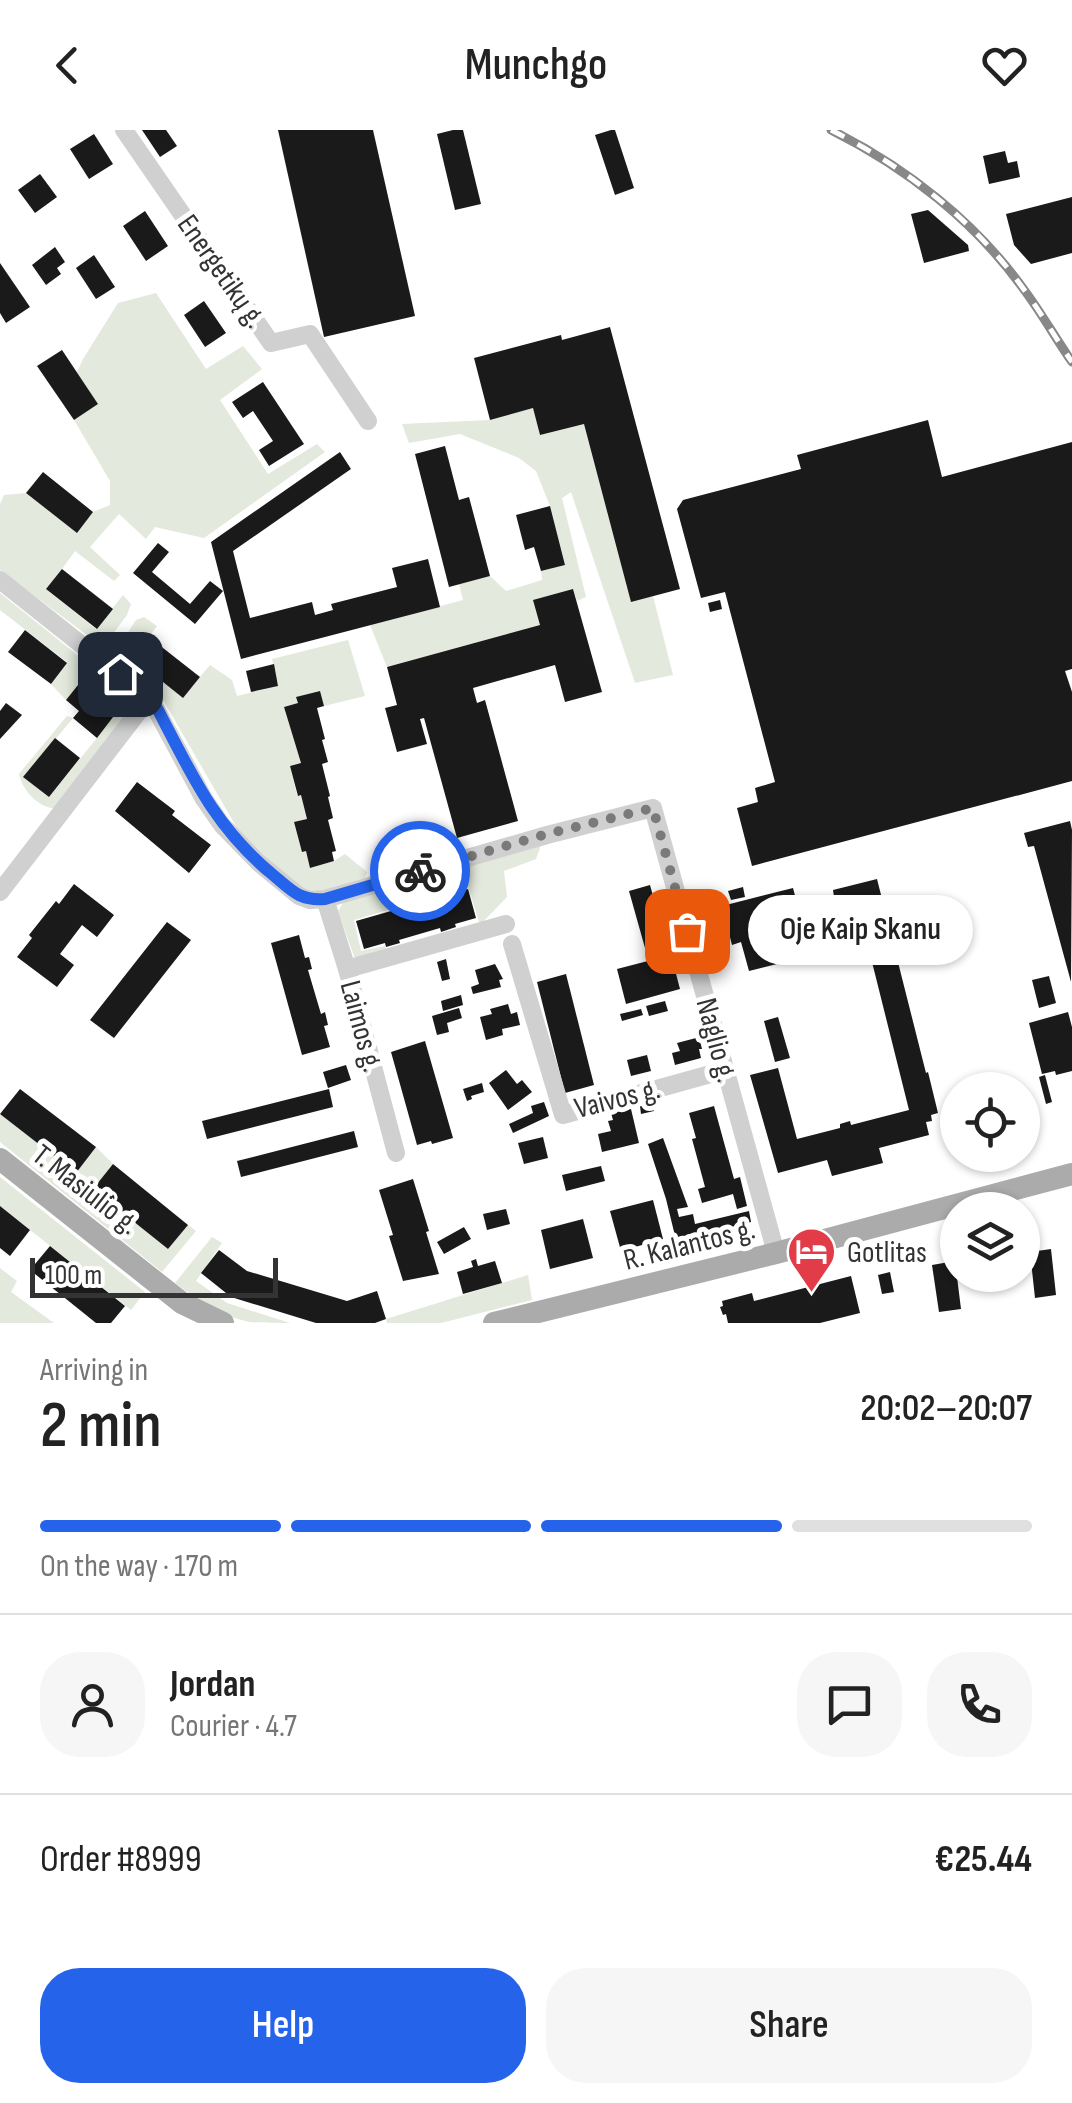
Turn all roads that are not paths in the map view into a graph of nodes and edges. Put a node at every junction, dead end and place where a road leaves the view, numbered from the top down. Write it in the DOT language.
graph roads {
  1 [pos="124,130"];
  2 [pos="368,421"];
  3 [pos="0,580"];
  4 [pos="151,700"];
  5 [pos="0,892"];
  6 [pos="325,899"];
  7 [pos="506,924"];
  8 [pos="512,944"];
  9 [pos="347,969"];
  10 [pos="725,1070"];
  11 [pos="396,1154"];
  12 [pos="0,1159"];
  13 [pos="1072,1174"];
  14 [pos="776,1253"];
  15 [pos="182,1303"];
  16 [pos="199,1323"];
  17 [pos="223,1323"];
  18 [pos="494,1323"];
  1 -- 2 [label="street, Energetikų g."];
  3 -- 4 [label="street"];
  4 -- 5 [label="street"];
  4 -- 6 [label="street"];
  6 -- 9 [label="street, Laimos g."];
  6 -- 10 [label="street, Naglio g."];
  7 -- 9 [label="street"];
  8 -- 10 [label="street, Vaivos g."];
  9 -- 11 [label="street, Laimos g."];
  10 -- 14 [label="street, Naglio g."];
  12 -- 15 [label="main road, T. Masiulio g."];
  13 -- 14 [label="main road, R. Kalantos g."];
  14 -- 18 [label="main road, R. Kalantos g."];
  15 -- 16 [label="main road, T. Masiulio g."];
  15 -- 17 [label="main road, T. Masiulio g."];
}
